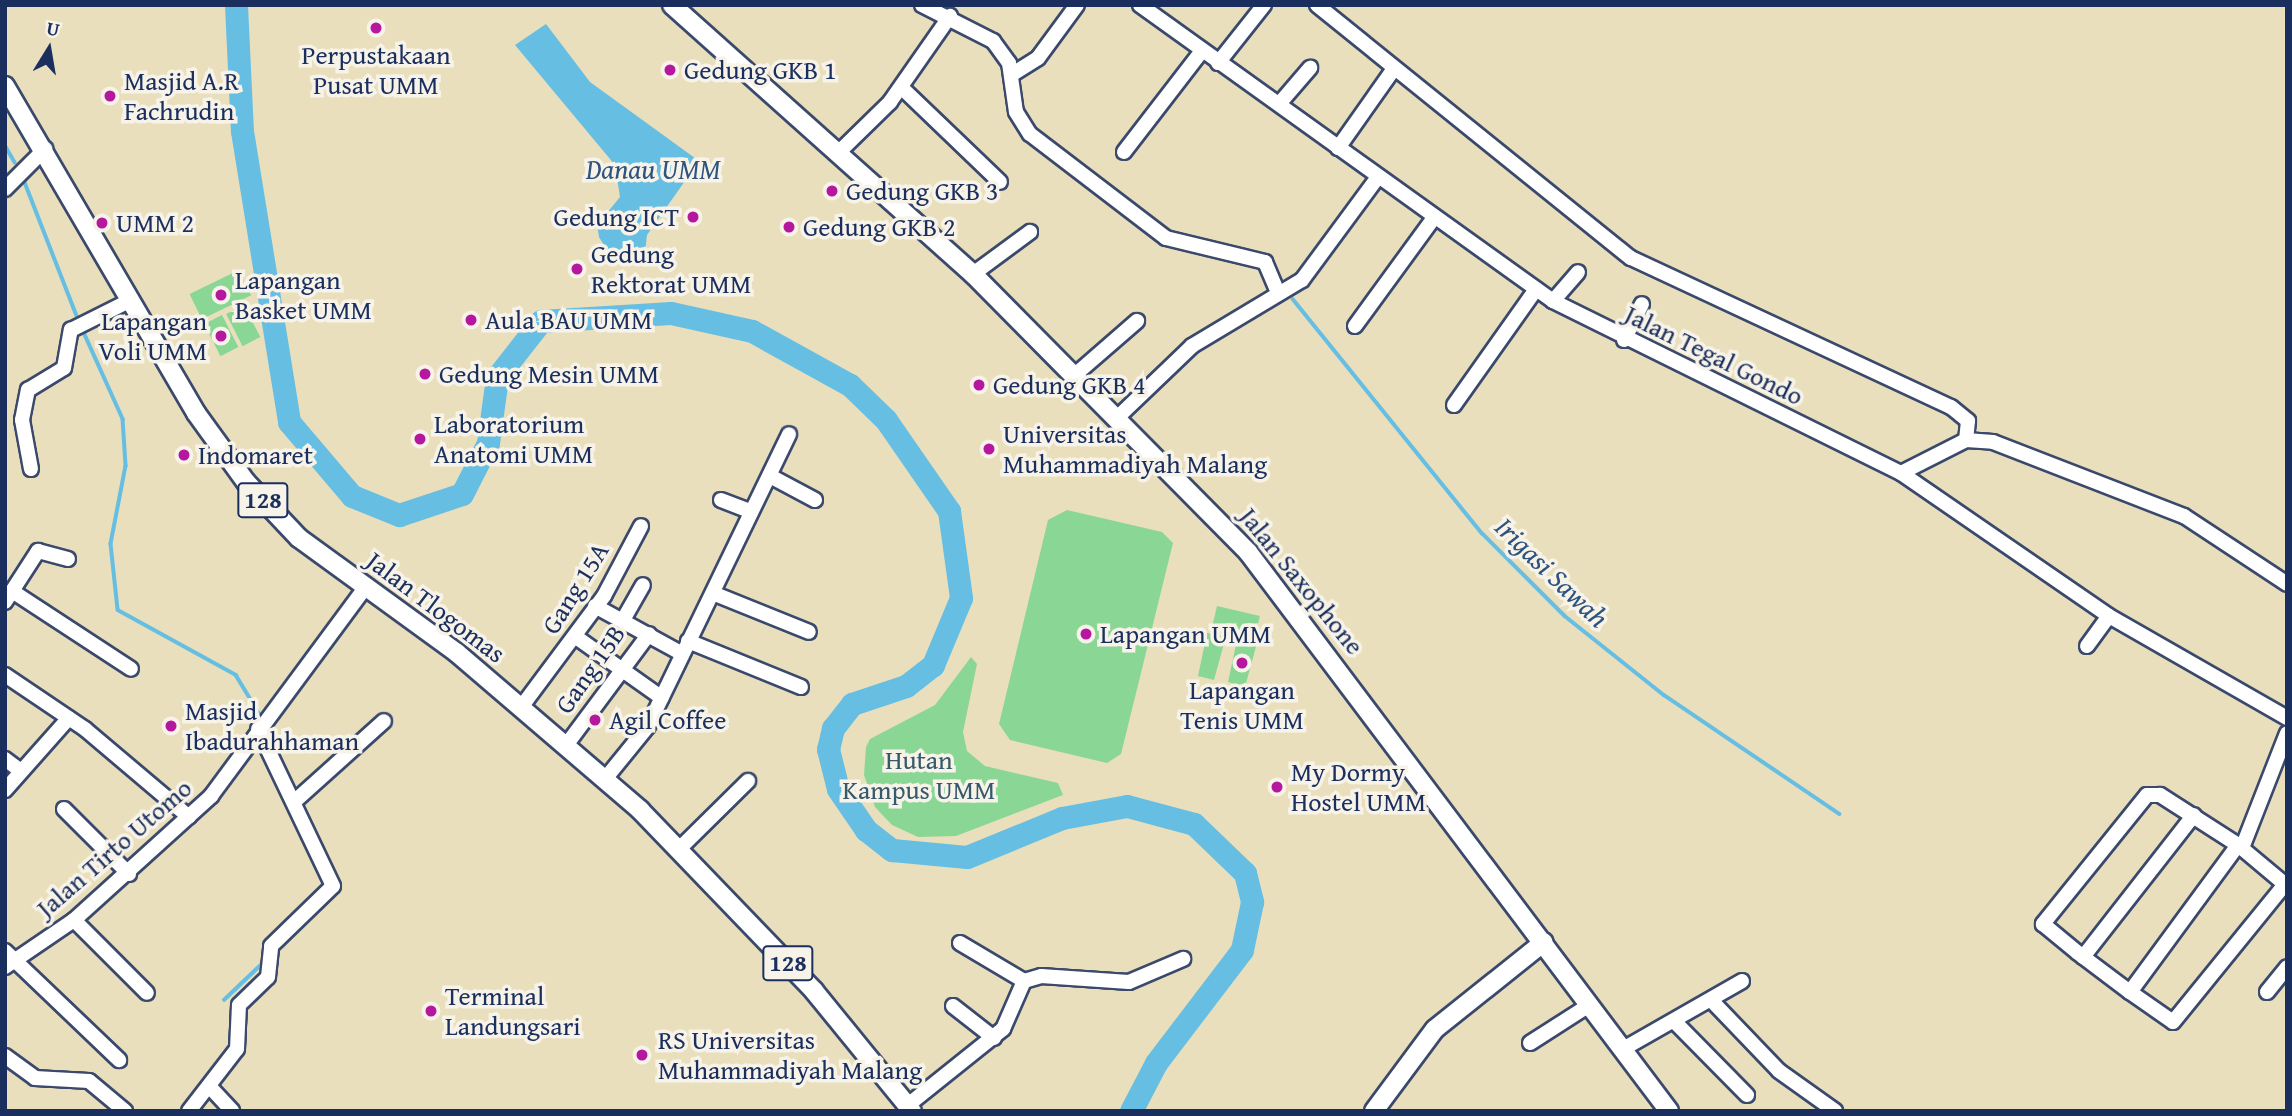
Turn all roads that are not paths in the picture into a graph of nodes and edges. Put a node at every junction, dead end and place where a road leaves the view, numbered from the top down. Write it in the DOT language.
graph roads {
  1 [pos="672,5"];
  2 [pos="922,5"];
  3 [pos="1077,5"];
  4 [pos="1140,5"];
  5 [pos="1264,5"];
  6 [pos="1317,5"];
  7 [pos="1158,11"];
  8 [pos="950,16"];
  9 [pos="1201,52"];
  10 [pos="1218,63"];
  11 [pos="1310,68"];
  12 [pos="1393,70"];
  13 [pos="1011,75"];
  14 [pos="5,86"];
  15 [pos="901,87"];
  16 [pos="1279,104"];
  17 [pos="1338,148"];
  18 [pos="45,149"];
  19 [pos="1124,152"];
  20 [pos="838,153"];
  21 [pos="1378,177"];
  22 [pos="1000,182"];
  23 [pos="5,189"];
  24 [pos="1433,219"];
  25 [pos="1030,232"];
  26 [pos="1578,272"];
  27 [pos="973,274"];
  28 [pos="1536,289"];
  29 [pos="1280,292"];
  30 [pos="131,300"];
  31 [pos="1553,301"];
  32 [pos="1643,304"];
  33 [pos="1138,321"];
  34 [pos="1358,323"];
  35 [pos="1624,340"];
  36 [pos="1076,374"];
  37 [pos="1456,401"];
  38 [pos="1119,416"];
  39 [pos="789,434"];
  40 [pos="1966,440"];
  41 [pos="31,469"];
  42 [pos="770,476"];
  43 [pos="1906,476"];
  44 [pos="721,500"];
  45 [pos="815,500"];
  46 [pos="750,511"];
  47 [pos="641,526"];
  48 [pos="68,559"];
  49 [pos="2287,584"];
  50 [pos="367,585"];
  51 [pos="643,585"];
  52 [pos="715,594"];
  53 [pos="9,597"];
  54 [pos="595,606"];
  55 [pos="2109,616"];
  56 [pos="623,620"];
  57 [pos="809,632"];
  58 [pos="649,635"];
  59 [pos="576,637"];
  60 [pos="684,646"];
  61 [pos="2087,646"];
  62 [pos="131,669"];
  63 [pos="621,672"];
  64 [pos="5,675"];
  65 [pos="801,687"];
  66 [pos="662,698"];
  67 [pos="522,706"];
  68 [pos="69,718"];
  69 [pos="2287,718"];
  70 [pos="384,721"];
  71 [pos="263,722"];
  72 [pos="2287,733"];
  73 [pos="567,744"];
  74 [pos="5,759"];
  75 [pos="21,771"];
  76 [pos="605,779"];
  77 [pos="748,781"];
  78 [pos="5,790"];
  79 [pos="299,797"];
  80 [pos="64,809"];
  81 [pos="2194,815"];
  82 [pos="189,817"];
  83 [pos="2240,846"];
  84 [pos="678,849"];
  85 [pos="129,874"];
  86 [pos="2286,885"];
  87 [pos="74,920"];
  88 [pos="1544,942"];
  89 [pos="960,943"];
  90 [pos="2083,957"];
  91 [pos="1183,959"];
  92 [pos="8,960"];
  93 [pos="2287,967"];
  94 [pos="1024,981"];
  95 [pos="1742,981"];
  96 [pos="2130,992"];
  97 [pos="2267,992"];
  98 [pos="147,993"];
  99 [pos="1711,1000"];
  100 [pos="1591,1004"];
  101 [pos="953,1006"];
  102 [pos="1674,1021"];
  103 [pos="994,1038"];
  104 [pos="1530,1043"];
  105 [pos="1623,1049"];
  106 [pos="5,1056"];
  107 [pos="119,1060"];
  108 [pos="209,1086"];
  109 [pos="1747,1095"];
  110 [pos="910,1108"];
  111 [pos="125,1111"];
  112 [pos="189,1111"];
  113 [pos="232,1111"];
  114 [pos="1374,1111"];
  115 [pos="1669,1111"];
  116 [pos="1835,1111"];
  1 -- 20 [label="main road, Jalan Saxophone"];
  2 -- 8 [label="street"];
  3 -- 13 [label="street"];
  4 -- 7 [label="street, Jalan Tegal Gondo"];
  5 -- 10 [label="street"];
  6 -- 12 [label="street"];
  7 -- 9 [label="street, Jalan Tegal Gondo"];
  8 -- 13 [label="street"];
  8 -- 15 [label="street"];
  9 -- 10 [label="street, Jalan Tegal Gondo"];
  9 -- 19 [label="street"];
  10 -- 16 [label="street, Jalan Tegal Gondo"];
  11 -- 16 [label="street"];
  12 -- 17 [label="street"];
  12 -- 40 [label="street"];
  13 -- 29 [label="street"];
  14 -- 18 [label="main road, Jalan Tlogomas / 128"];
  15 -- 20 [label="street"];
  15 -- 22 [label="street"];
  16 -- 17 [label="street, Jalan Tegal Gondo"];
  17 -- 21 [label="street, Jalan Tegal Gondo"];
  18 -- 23 [label="street"];
  18 -- 30 [label="main road, Jalan Tlogomas / 128"];
  20 -- 27 [label="main road, Jalan Saxophone"];
  21 -- 24 [label="street, Jalan Tegal Gondo"];
  21 -- 29 [label="street"];
  24 -- 28 [label="street, Jalan Tegal Gondo"];
  24 -- 34 [label="street"];
  25 -- 27 [label="street"];
  26 -- 31 [label="street"];
  27 -- 36 [label="main road, Jalan Saxophone"];
  28 -- 31 [label="street, Jalan Tegal Gondo"];
  28 -- 37 [label="street"];
  29 -- 38 [label="street"];
  30 -- 41 [label="street"];
  30 -- 50 [label="main road, Jalan Tlogomas / 128"];
  31 -- 35 [label="street, Jalan Tegal Gondo"];
  32 -- 35 [label="street"];
  33 -- 36 [label="street"];
  35 -- 43 [label="street, Jalan Tegal Gondo"];
  36 -- 38 [label="main road, Jalan Saxophone"];
  38 -- 88 [label="main road, Jalan Saxophone"];
  39 -- 42 [label="street"];
  40 -- 43 [label="street"];
  40 -- 49 [label="street"];
  42 -- 45 [label="street"];
  42 -- 46 [label="street"];
  43 -- 55 [label="street, Jalan Tegal Gondo"];
  44 -- 46 [label="street"];
  46 -- 52 [label="street"];
  47 -- 54 [label="street, Gang 15A"];
  48 -- 53 [label="street"];
  50 -- 67 [label="main road, Jalan Tlogomas / 128"];
  50 -- 71 [label="street, Jalan Tirto Utomo"];
  51 -- 56 [label="street"];
  52 -- 57 [label="street"];
  52 -- 60 [label="street"];
  53 -- 62 [label="street"];
  54 -- 56 [label="street, Gang 15B"];
  54 -- 59 [label="street, Gang 15A"];
  55 -- 61 [label="street"];
  55 -- 69 [label="street, Jalan Tegal Gondo"];
  56 -- 58 [label="street, Gang 15B"];
  58 -- 60 [label="street"];
  58 -- 63 [label="street, Gang 15B"];
  59 -- 63 [label="street"];
  59 -- 67 [label="street, Gang 15A"];
  60 -- 65 [label="street"];
  60 -- 66 [label="street"];
  63 -- 66 [label="street"];
  63 -- 73 [label="street, Gang 15B"];
  64 -- 68 [label="street"];
  66 -- 76 [label="street"];
  67 -- 73 [label="main road, Jalan Tlogomas / 128"];
  68 -- 75 [label="street"];
  68 -- 82 [label="street"];
  70 -- 79 [label="street"];
  71 -- 79 [label="street"];
  71 -- 82 [label="street, Jalan Tirto Utomo"];
  72 -- 83 [label="street"];
  73 -- 76 [label="main road, Jalan Tlogomas / 128"];
  74 -- 75 [label="street"];
  75 -- 78 [label="street"];
  76 -- 84 [label="main road, Jalan Tlogomas / 128"];
  77 -- 84 [label="street"];
  79 -- 108 [label="street"];
  80 -- 85 [label="street"];
  81 -- 83 [label="street"];
  81 -- 90 [label="street"];
  81 -- 90 [label="street"];
  82 -- 85 [label="street, Jalan Tirto Utomo"];
  83 -- 86 [label="street"];
  83 -- 96 [label="street"];
  84 -- 110 [label="main road, Jalan Tlogomas / 128"];
  85 -- 87 [label="street, Jalan Tirto Utomo"];
  86 -- 96 [label="street"];
  87 -- 92 [label="street, Jalan Tirto Utomo"];
  87 -- 98 [label="street"];
  88 -- 100 [label="main road, Jalan Saxophone"];
  88 -- 114 [label="main road"];
  89 -- 94 [label="street"];
  90 -- 96 [label="street"];
  91 -- 94 [label="street"];
  92 -- 107 [label="street"];
  93 -- 97 [label="street"];
  94 -- 103 [label="street"];
  95 -- 99 [label="street"];
  99 -- 102 [label="street"];
  99 -- 116 [label="street"];
  100 -- 104 [label="street"];
  100 -- 105 [label="main road, Jalan Saxophone"];
  101 -- 103 [label="street"];
  102 -- 105 [label="street"];
  102 -- 109 [label="street"];
  103 -- 110 [label="street"];
  105 -- 115 [label="main road, Jalan Saxophone"];
  106 -- 111 [label="street"];
  108 -- 112 [label="street"];
  108 -- 113 [label="street"];
}
